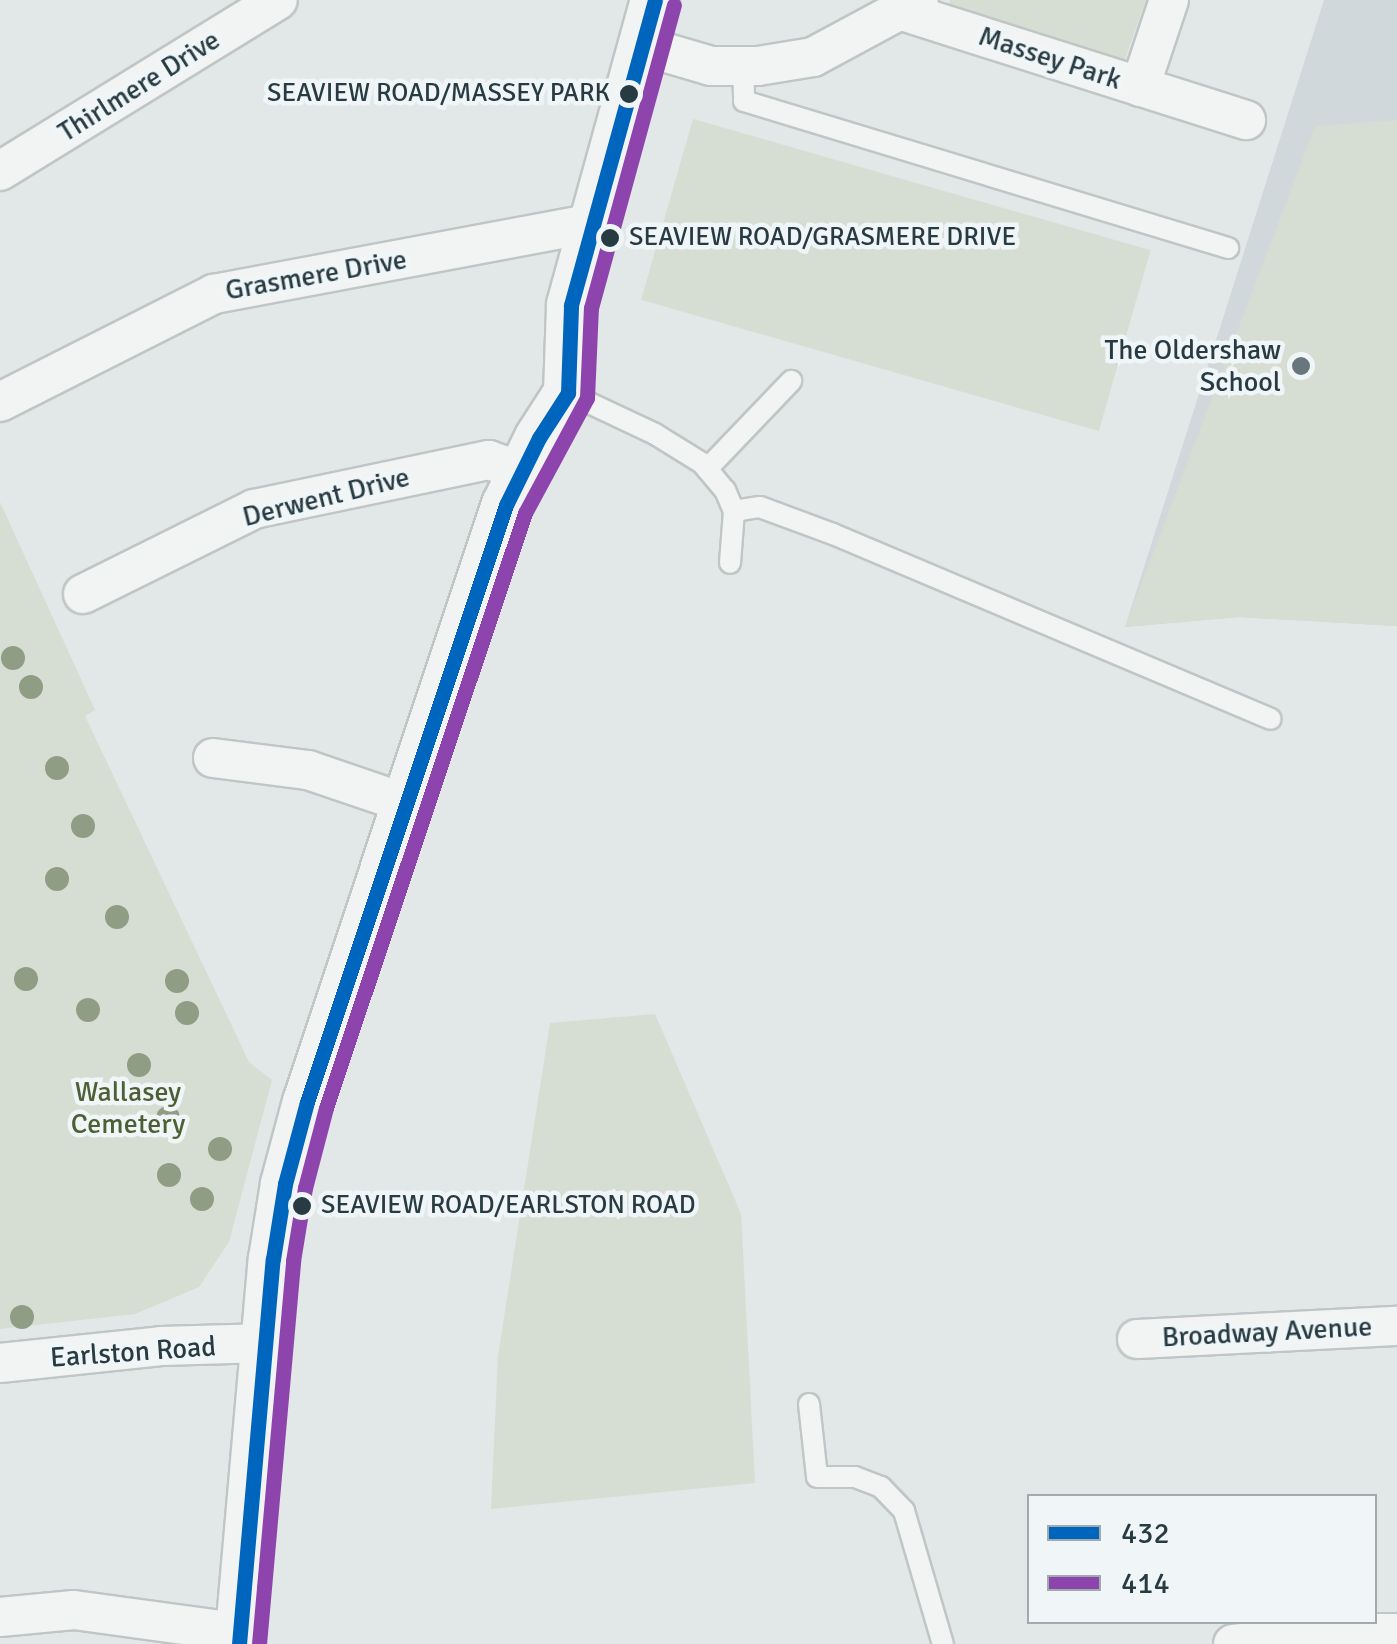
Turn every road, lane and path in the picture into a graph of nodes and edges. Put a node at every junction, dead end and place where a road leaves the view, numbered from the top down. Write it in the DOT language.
graph roads {
  1 [pos="278,0"];
  2 [pos="655,0"];
  3 [pos="1169,0"];
  4 [pos="894,8"];
  5 [pos="643,46"];
  6 [pos="743,66"];
  7 [pos="1140,87"];
  8 [pos="1246,120"];
  9 [pos="0,172"];
  10 [pos="594,223"];
  11 [pos="1228,248"];
  12 [pos="791,381"];
  13 [pos="568,393"];
  14 [pos="0,402"];
  15 [pos="707,469"];
  16 [pos="522,472"];
  17 [pos="734,510"];
  18 [pos="730,564"];
  19 [pos="83,594"];
  20 [pos="1271,719"];
  21 [pos="214,758"];
  22 [pos="406,803"];
  23 [pos="1397,1326"];
  24 [pos="1137,1339"];
  25 [pos="267,1343"];
  26 [pos="0,1363"];
  27 [pos="808,1404"];
  28 [pos="0,1617"];
  29 [pos="240,1638"];
  30 [pos="1397,1638"];
  31 [pos="944,1644"];
  32 [pos="1233,1644"];
  1 -- 9 [label="street, Thirlmere Drive"];
  2 -- 5 [label="street"];
  3 -- 7 [label="street, Massey Park"];
  4 -- 6 [label="street, Massey Park"];
  4 -- 7 [label="street, Massey Park"];
  5 -- 6 [label="street, Massey Park"];
  5 -- 10 [label="street"];
  6 -- 11 [label="lane"];
  7 -- 8 [label="street, Massey Park"];
  10 -- 13 [label="street"];
  10 -- 14 [label="street, Grasmere Drive"];
  12 -- 15 [label="lane"];
  13 -- 15 [label="lane"];
  13 -- 16 [label="street"];
  15 -- 17 [label="lane"];
  16 -- 19 [label="street, Derwent Drive"];
  16 -- 22 [label="street"];
  17 -- 18 [label="lane"];
  17 -- 20 [label="lane"];
  21 -- 22 [label="street"];
  22 -- 25 [label="street"];
  23 -- 24 [label="street, Broadway Avenue"];
  25 -- 26 [label="street, Earlston Road"];
  25 -- 29 [label="street"];
  27 -- 31 [label="lane"];
  28 -- 29 [label="street"];
  30 -- 32 [label="street"];
}
